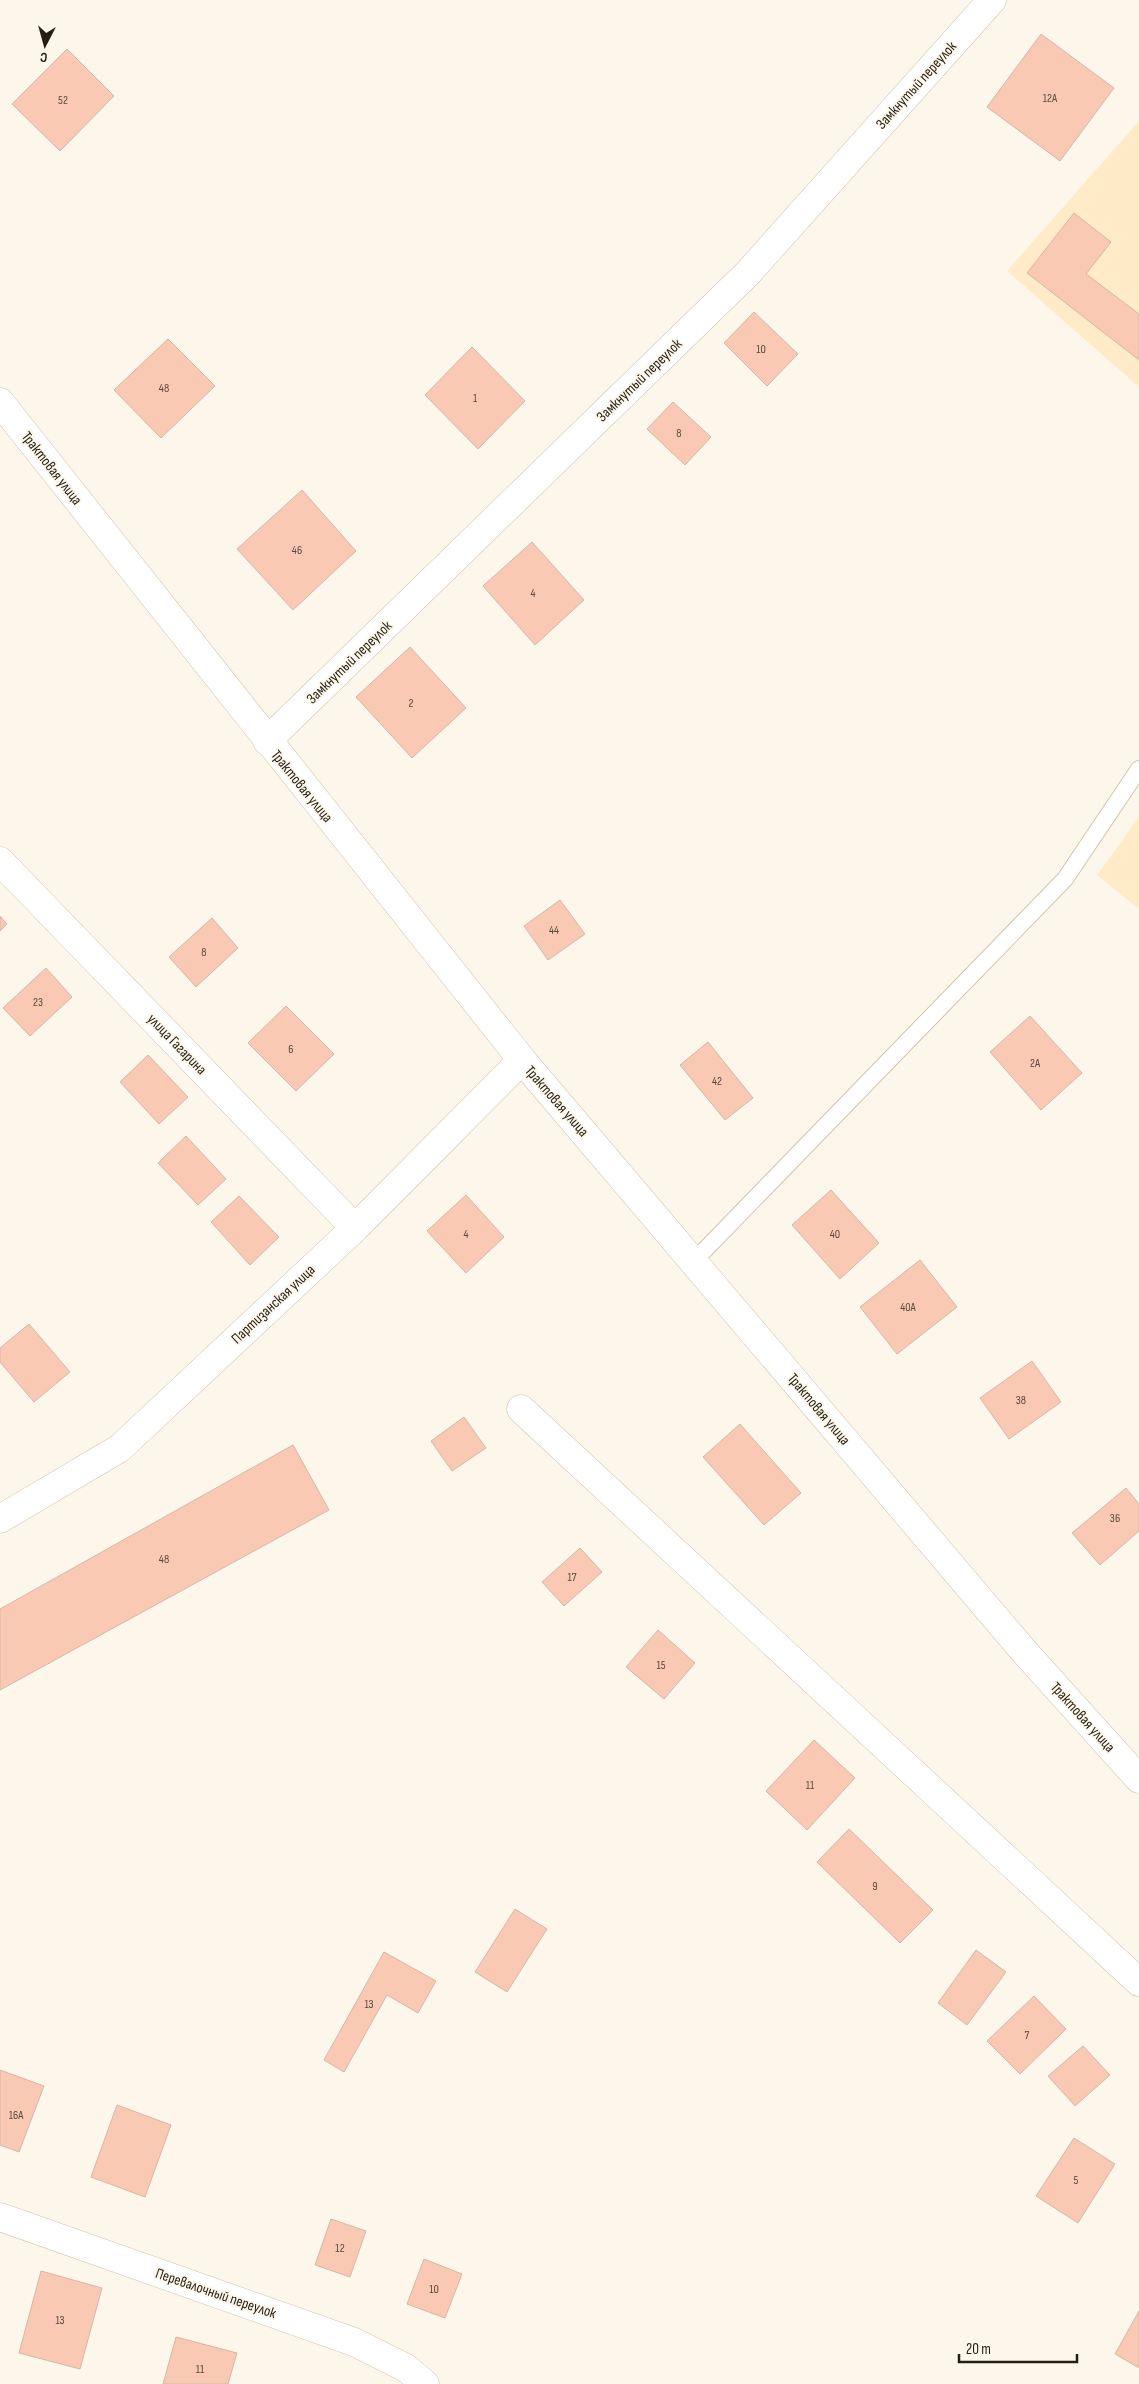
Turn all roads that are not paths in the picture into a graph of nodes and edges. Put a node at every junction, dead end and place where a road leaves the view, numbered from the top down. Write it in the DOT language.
graph roads {
  1 [pos="992,0"];
  2 [pos="0,402"];
  3 [pos="267,741"];
  4 [pos="1139,769"];
  5 [pos="0,861"];
  6 [pos="522,1060"];
  7 [pos="355,1228"];
  8 [pos="694,1261"];
  9 [pos="522,1409"];
  10 [pos="0,1519"];
  11 [pos="1139,1779"];
  12 [pos="1139,1982"];
  13 [pos="0,2217"];
  14 [pos="425,2384"];
  1 -- 3 [label="street, Замкнутый переулок"];
  2 -- 3 [label="street, Трактовая улица"];
  3 -- 6 [label="street, Трактовая улица"];
  4 -- 8 [label="lane"];
  5 -- 7 [label="street, улица Гагарина"];
  6 -- 7 [label="street, Партизанская улица"];
  6 -- 8 [label="street, Трактовая улица"];
  7 -- 10 [label="street, Партизанская улица"];
  8 -- 11 [label="street, Трактовая улица"];
  9 -- 12 [label="street"];
  13 -- 14 [label="street, Перевалочный переулок"];
}
